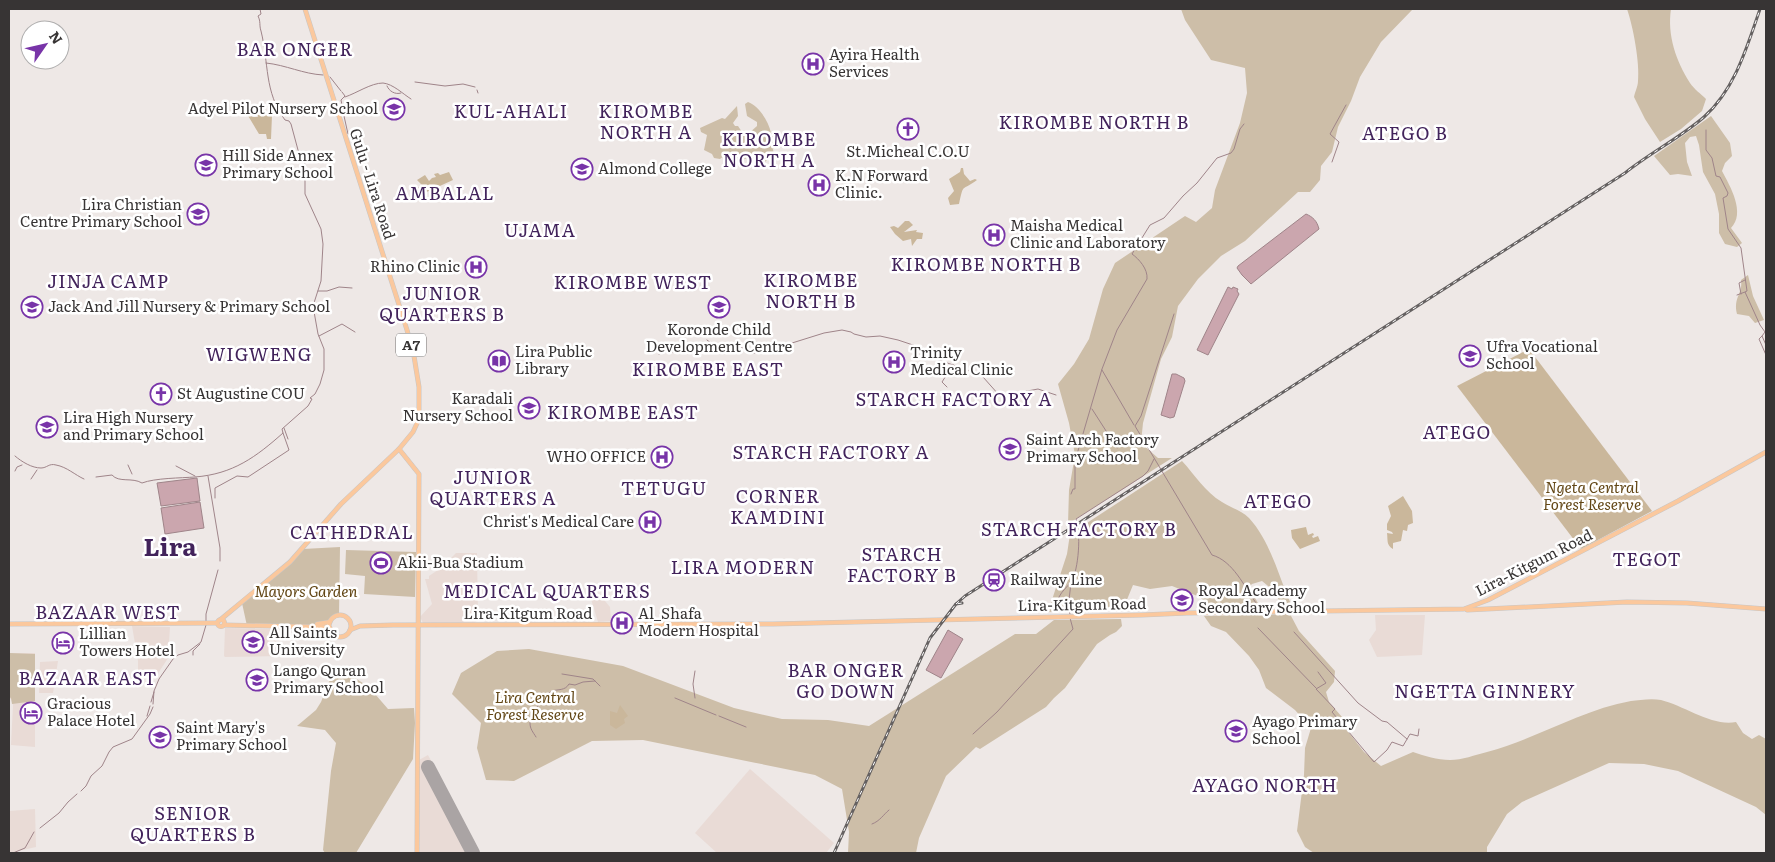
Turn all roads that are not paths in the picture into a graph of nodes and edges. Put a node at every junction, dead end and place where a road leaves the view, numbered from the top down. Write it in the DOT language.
graph roads {
  1 [pos="305,9"];
  2 [pos="399,449"];
  3 [pos="1766,452"];
  4 [pos="1464,609"];
  5 [pos="1766,610"];
  6 [pos="330,622"];
  7 [pos="350,622"];
  8 [pos="221,623"];
  9 [pos="9,624"];
  10 [pos="321,625"];
  11 [pos="360,626"];
  12 [pos="418,626"];
  13 [pos="330,628"];
  14 [pos="350,630"];
  15 [pos="417,853"];
  1 -- 2 [label="main road, Gulu - Lira Road / A7"];
  2 -- 8 [label="main road, Gulu - Lira Road / A7"];
  2 -- 12 [label="main road"];
  3 -- 4 [label="main road, Lira-Kitgum Road"];
  4 -- 5 [label="main road"];
  4 -- 12 [label="main road, Lira-Kitgum Road"];
  6 -- 7 [label="main road"];
  6 -- 10 [label="main road"];
  6 -- 13 [label="main road"];
  7 -- 11 [label="main road, Lira-Kitgum Road"];
  7 -- 14 [label="main road"];
  8 -- 9 [label="main road"];
  8 -- 10 [label="main road"];
  10 -- 13 [label="main road"];
  11 -- 12 [label="main road, Lira-Kitgum Road"];
  11 -- 14 [label="main road, Lira-Kitgum Road"];
  12 -- 15 [label="main road"];
  13 -- 14 [label="main road"];
}
